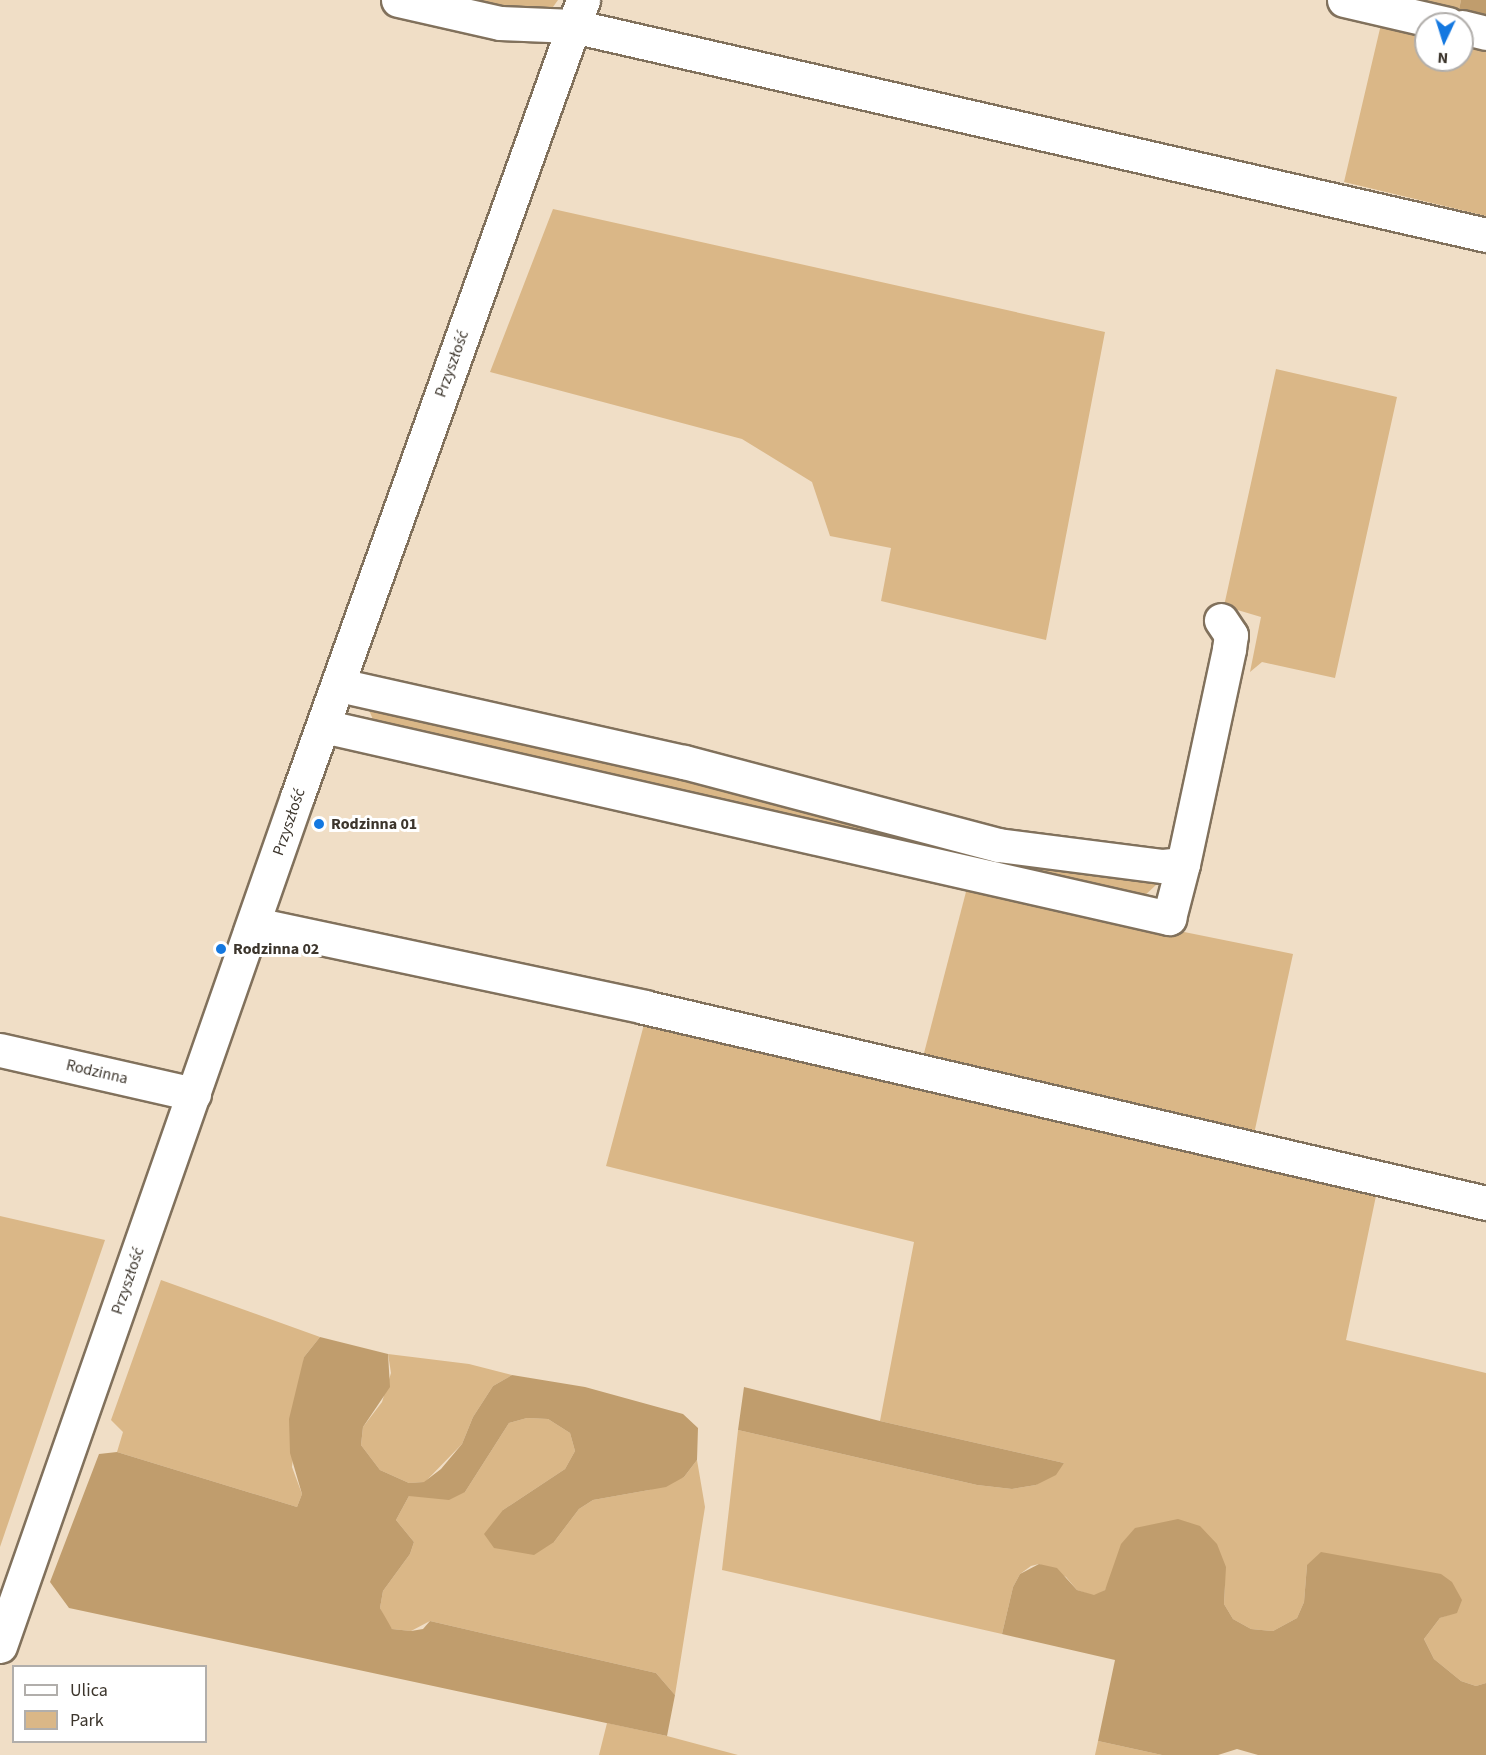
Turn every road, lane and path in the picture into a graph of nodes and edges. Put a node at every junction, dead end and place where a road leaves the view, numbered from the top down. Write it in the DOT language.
graph roads {
  1 [pos="398,0"];
  2 [pos="1344,0"];
  3 [pos="578,13"];
  4 [pos="1414,16"];
  5 [pos="1486,235"];
  6 [pos="1221,620"];
  7 [pos="339,685"];
  8 [pos="323,726"];
  9 [pos="1183,864"];
  10 [pos="255,924"];
  11 [pos="0,1050"];
  12 [pos="194,1094"];
  13 [pos="1486,1203"];
  14 [pos="0,1646"];
  1 -- 3 [label="street"];
  2 -- 4 [label="street"];
  3 -- 5 [label="street"];
  3 -- 7 [label="street, Przyszłość"];
  6 -- 9 [label="street"];
  7 -- 8 [label="street, Przyszłość"];
  7 -- 9 [label="street"];
  8 -- 9 [label="street"];
  8 -- 10 [label="street, Przyszłość"];
  10 -- 12 [label="street, Przyszłość"];
  10 -- 13 [label="street"];
  11 -- 12 [label="street, Rodzinna"];
  12 -- 14 [label="street, Przyszłość"];
}
